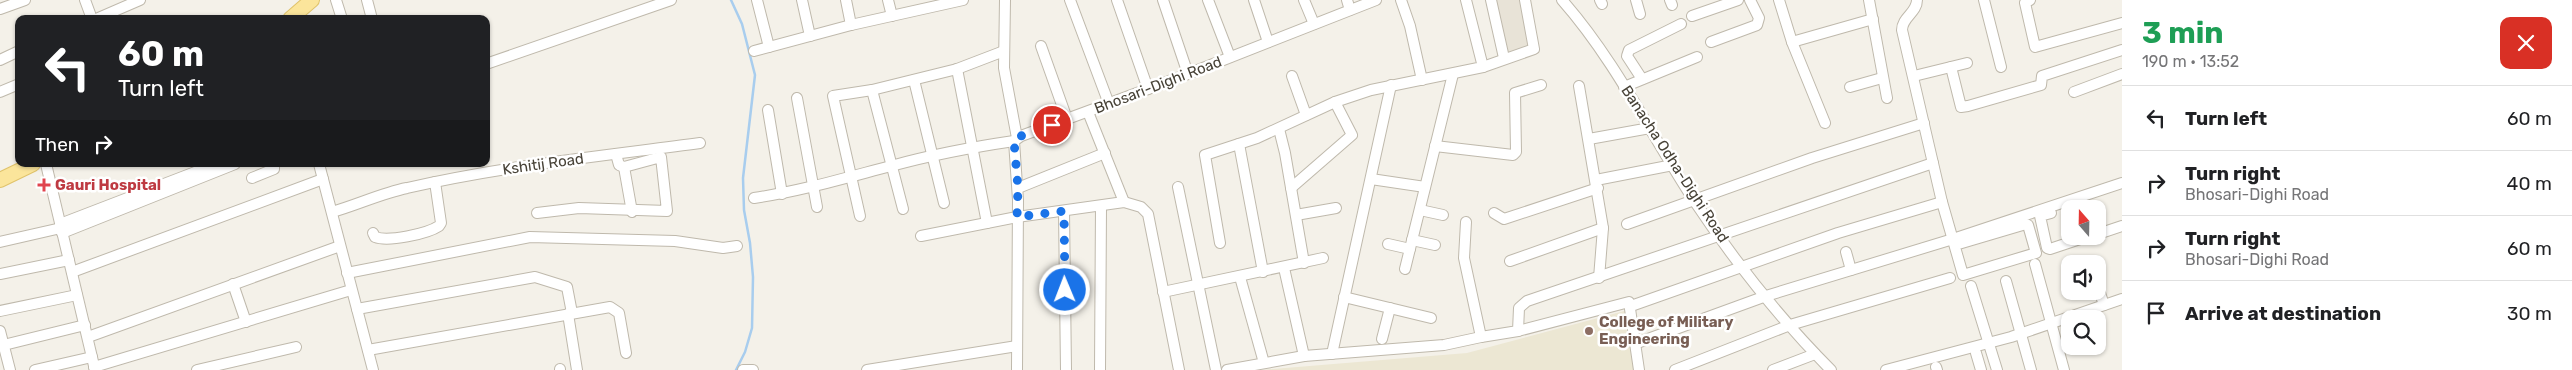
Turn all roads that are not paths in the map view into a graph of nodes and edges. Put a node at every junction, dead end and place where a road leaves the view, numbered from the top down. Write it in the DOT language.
graph roads {
  1 [pos="25,0"];
  2 [pos="85,0"];
  3 [pos="140,0"];
  4 [pos="336,0"];
  5 [pos="367,0"];
  6 [pos="672,0"];
  7 [pos="757,0"];
  8 [pos="802,0"];
  9 [pos="846,0"];
  10 [pos="888,0"];
  11 [pos="963,0"];
  12 [pos="1004,0"];
  13 [pos="1070,0"];
  14 [pos="1117,0"];
  15 [pos="1163,0"];
  16 [pos="1208,0"];
  17 [pos="1254,0"];
  18 [pos="1304,0"];
  19 [pos="1376,0"];
  20 [pos="1401,0"];
  21 [pos="1466,0"];
  22 [pos="1491,0"];
  23 [pos="1525,0"];
  24 [pos="1562,0"];
  25 [pos="1636,0"];
  26 [pos="1738,0"];
  27 [pos="1750,0"];
  28 [pos="1779,0"];
  29 [pos="1869,0"];
  30 [pos="1917,0"];
  31 [pos="1984,0"];
  32 [pos="2030,0"];
  33 [pos="313,1"];
  34 [pos="929,4"];
  35 [pos="1349,5"];
  36 [pos="0,9"];
  37 [pos="1640,14"];
  38 [pos="92,15"];
  39 [pos="104,15"];
  40 [pos="295,15"];
  41 [pos="341,15"];
  42 [pos="371,15"];
  43 [pos="892,16"];
  44 [pos="1692,16"];
  45 [pos="1873,19"];
  46 [pos="1314,24"];
  47 [pos="1681,24"];
  48 [pos="2122,24"];
  49 [pos="851,25"];
  50 [pos="810,36"];
  51 [pos="1268,42"];
  52 [pos="1711,42"];
  53 [pos="1792,42"];
  54 [pos="1041,46"];
  55 [pos="770,47"];
  56 [pos="2122,50"];
  57 [pos="754,51"];
  58 [pos="1004,51"];
  59 [pos="15,53"];
  60 [pos="1230,57"];
  61 [pos="1697,57"];
  62 [pos="1504,58"];
  63 [pos="0,60"];
  64 [pos="490,63"];
  65 [pos="1967,63"];
  66 [pos="1483,67"];
  67 [pos="1951,67"];
  68 [pos="2001,67"];
  69 [pos="957,70"];
  70 [pos="1188,74"];
  71 [pos="1452,74"];
  72 [pos="2122,74"];
  73 [pos="1292,76"];
  74 [pos="1914,76"];
  75 [pos="1882,78"];
  76 [pos="914,80"];
  77 [pos="1422,80"];
  78 [pos="1642,80"];
  79 [pos="1391,85"];
  80 [pos="1541,85"];
  81 [pos="15,86"];
  82 [pos="1579,86"];
  83 [pos="1624,87"];
  84 [pos="1850,87"];
  85 [pos="1148,89"];
  86 [pos="872,90"];
  87 [pos="0,92"];
  88 [pos="2074,92"];
  89 [pos="797,98"];
  90 [pos="1887,98"];
  91 [pos="1335,102"];
  92 [pos="1109,104"];
  93 [pos="768,110"];
  94 [pos="1088,112"];
  95 [pos="1306,115"];
  96 [pos="1067,119"];
  97 [pos="1825,123"];
  98 [pos="1924,123"];
  99 [pos="1650,128"];
  100 [pos="1279,129"];
  101 [pos="1589,139"];
  102 [pos="1016,140"];
  103 [pos="700,143"];
  104 [pos="1240,144"];
  105 [pos="1435,146"];
  106 [pos="974,147"];
  107 [pos="1105,153"];
  108 [pos="616,154"];
  109 [pos="931,157"];
  110 [pos="1933,163"];
  111 [pos="1673,165"];
  112 [pos="890,166"];
  113 [pos="27,167"];
  114 [pos="47,167"];
  115 [pos="209,167"];
  116 [pos="227,167"];
  117 [pos="274,167"];
  118 [pos="320,167"];
  119 [pos="624,167"];
  120 [pos="252,178"];
  121 [pos="853,178"];
  122 [pos="323,179"];
  123 [pos="1371,179"];
  124 [pos="0,180"];
  125 [pos="435,182"];
  126 [pos="2122,183"];
  127 [pos="1597,184"];
  128 [pos="814,187"];
  129 [pos="1178,187"];
  130 [pos="1425,187"];
  131 [pos="1018,188"];
  132 [pos="1291,188"];
  133 [pos="782,194"];
  134 [pos="754,198"];
  135 [pos="2076,198"];
  136 [pos="1694,199"];
  137 [pos="1124,202"];
  138 [pos="1942,202"];
  139 [pos="944,203"];
  140 [pos="817,207"];
  141 [pos="1101,207"];
  142 [pos="1336,208"];
  143 [pos="903,209"];
  144 [pos="1420,210"];
  145 [pos="2061,210"];
  146 [pos="1064,211"];
  147 [pos="332,212"];
  148 [pos="632,212"];
  149 [pos="1494,213"];
  150 [pos="537,214"];
  151 [pos="1296,215"];
  152 [pos="1443,215"];
  153 [pos="860,216"];
  154 [pos="1017,217"];
  155 [pos="987,222"];
  156 [pos="1466,222"];
  157 [pos="1627,224"];
  158 [pos="2122,226"];
  159 [pos="61,228"];
  160 [pos="1603,228"];
  161 [pos="2106,231"];
  162 [pos="373,233"];
  163 [pos="1720,235"];
  164 [pos="921,236"];
  165 [pos="0,242"];
  166 [pos="1954,242"];
  167 [pos="1220,243"];
  168 [pos="1388,244"];
  169 [pos="1411,244"];
  170 [pos="1435,245"];
  171 [pos="2062,245"];
  172 [pos="340,246"];
  173 [pos="737,246"];
  174 [pos="1846,252"];
  175 [pos="1324,258"];
  176 [pos="69,260"];
  177 [pos="1510,261"];
  178 [pos="1304,263"];
  179 [pos="2035,264"];
  180 [pos="1284,268"];
  181 [pos="1743,268"];
  182 [pos="1405,269"];
  183 [pos="1851,270"];
  184 [pos="72,272"];
  185 [pos="1263,272"];
  186 [pos="0,274"];
  187 [pos="347,274"];
  188 [pos="1240,277"];
  189 [pos="1599,278"];
  190 [pos="1950,278"];
  191 [pos="2006,281"];
  192 [pos="233,284"];
  193 [pos="1200,284"];
  194 [pos="1971,286"];
  195 [pos="352,290"];
  196 [pos="1163,292"];
  197 [pos="77,295"];
  198 [pos="1766,296"];
  199 [pos="1344,297"];
  200 [pos="2122,299"];
  201 [pos="2102,300"];
  202 [pos="2104,305"];
  203 [pos="1631,306"];
  204 [pos="1390,308"];
  205 [pos="357,309"];
  206 [pos="0,311"];
  207 [pos="570,313"];
  208 [pos="1432,318"];
  209 [pos="246,322"];
  210 [pos="2050,324"];
  211 [pos="1790,325"];
  212 [pos="85,326"];
  213 [pos="0,331"];
  214 [pos="1518,331"];
  215 [pos="2021,333"];
  216 [pos="88,337"];
  217 [pos="1482,338"];
  218 [pos="1382,339"];
  219 [pos="1989,342"];
  220 [pos="1637,343"];
  221 [pos="2,346"];
  222 [pos="1017,346"];
  223 [pos="296,347"];
  224 [pos="368,350"];
  225 [pos="626,353"];
  226 [pos="1332,354"];
  227 [pos="1815,354"];
  228 [pos="1976,354"];
  229 [pos="1304,356"];
  230 [pos="1264,363"];
  231 [pos="94,365"];
  232 [pos="923,365"];
  233 [pos="10,370"];
  234 [pos="35,370"];
  235 [pos="198,370"];
  236 [pos="373,370"];
  237 [pos="577,370"];
  238 [pos="743,370"];
  239 [pos="753,370"];
  240 [pos="867,370"];
  241 [pos="1017,370"];
  242 [pos="1066,370"];
  243 [pos="1100,370"];
  244 [pos="1179,370"];
  245 [pos="1216,370"];
  246 [pos="1227,370"];
  247 [pos="1639,370"];
  248 [pos="1675,370"];
  249 [pos="1773,370"];
  250 [pos="1831,370"];
  251 [pos="1886,370"];
  252 [pos="1981,370"];
  253 [pos="1997,370"];
  254 [pos="2031,370"];
  255 [pos="2064,370"];
  1 -- 36 [label="street"];
  2 -- 38 [label="street"];
  3 -- 39 [label="street"];
  4 -- 41 [label="street"];
  5 -- 42 [label="street"];
  6 -- 64 [label="street"];
  7 -- 55 [label="street"];
  8 -- 50 [label="street"];
  9 -- 49 [label="street"];
  10 -- 43 [label="street"];
  11 -- 34 [label="street"];
  12 -- 58 [label="street"];
  13 -- 92 [label="street"];
  14 -- 85 [label="street"];
  15 -- 70 [label="street"];
  16 -- 60 [label="street"];
  17 -- 51 [label="street"];
  18 -- 46 [label="street"];
  19 -- 35 [label="street, Bhosari-Dighi Road"];
  20 -- 77 [label="street"];
  21 -- 66 [label="street"];
  22 -- 62 [label="street"];
  23 -- 62 [label="street"];
  24 -- 83 [label="street, Banacha Odha-Dighi Road"];
  25 -- 37 [label="street"];
  26 -- 44 [label="street"];
  27 -- 52 [label="street"];
  28 -- 53 [label="street"];
  29 -- 45 [label="street"];
  30 -- 74 [label="street"];
  31 -- 68 [label="street"];
  32 -- 48 [label="street"];
  33 -- 40 [label="main road"];
  34 -- 43 [label="street"];
  35 -- 46 [label="street, Bhosari-Dighi Road"];
  43 -- 49 [label="street"];
  45 -- 53 [label="street"];
  45 -- 75 [label="street"];
  46 -- 51 [label="street, Bhosari-Dighi Road"];
  47 -- 78 [label="street"];
  49 -- 50 [label="street"];
  50 -- 55 [label="street"];
  51 -- 60 [label="street, Bhosari-Dighi Road"];
  53 -- 97 [label="street"];
  54 -- 96 [label="street"];
  55 -- 57 [label="street"];
  56 -- 67 [label="street"];
  58 -- 69 [label="street"];
  58 -- 102 [label="street"];
  59 -- 63 [label="street"];
  60 -- 70 [label="street, Bhosari-Dighi Road"];
  61 -- 78 [label="street"];
  62 -- 66 [label="street"];
  65 -- 67 [label="street"];
  66 -- 71 [label="street"];
  67 -- 74 [label="street"];
  69 -- 76 [label="street"];
  69 -- 106 [label="street"];
  70 -- 85 [label="street, Bhosari-Dighi Road"];
  71 -- 77 [label="street"];
  71 -- 105 [label="street"];
  72 -- 88 [label="street"];
  73 -- 95 [label="street"];
  74 -- 98 [label="street"];
  75 -- 84 [label="street"];
  75 -- 90 [label="street"];
  76 -- 86 [label="street"];
  76 -- 109 [label="street"];
  77 -- 79 [label="street"];
  78 -- 83 [label="street"];
  79 -- 91 [label="street"];
  79 -- 123 [label="street"];
  80 -- 105 [label="street"];
  81 -- 87 [label="street"];
  82 -- 101 [label="street"];
  83 -- 99 [label="street, Banacha Odha-Dighi Road"];
  85 -- 92 [label="street, Bhosari-Dighi Road"];
  86 -- 112 [label="street"];
  86 -- 121 [label="street"];
  89 -- 128 [label="street"];
  91 -- 95 [label="street"];
  91 -- 132 [label="street"];
  92 -- 94 [label="street, Bhosari-Dighi Road"];
  93 -- 133 [label="street"];
  94 -- 96 [label="street, Bhosari-Dighi Road"];
  94 -- 107 [label="street"];
  95 -- 100 [label="street"];
  96 -- 102 [label="street, Bhosari-Dighi Road"];
  98 -- 110 [label="street"];
  98 -- 136 [label="street"];
  99 -- 101 [label="street"];
  99 -- 111 [label="street, Banacha Odha-Dighi Road"];
  100 -- 104 [label="street"];
  100 -- 132 [label="street"];
  101 -- 127 [label="street"];
  102 -- 106 [label="street, Bhosari-Dighi Road"];
  102 -- 131 [label="street"];
  103 -- 108 [label="street, Kshitij Road"];
  104 -- 167 [label="street"];
  104 -- 185 [label="street"];
  105 -- 130 [label="street"];
  106 -- 109 [label="street, Bhosari-Dighi Road"];
  106 -- 155 [label="street"];
  107 -- 131 [label="street"];
  107 -- 137 [label="street"];
  108 -- 119 [label="street"];
  108 -- 125 [label="street, Kshitij Road"];
  109 -- 112 [label="street, Bhosari-Dighi Road"];
  109 -- 139 [label="street"];
  110 -- 138 [label="street"];
  110 -- 163 [label="street"];
  111 -- 127 [label="street"];
  111 -- 136 [label="street, Banacha Odha-Dighi Road"];
  112 -- 121 [label="street, Bhosari-Dighi Road"];
  112 -- 143 [label="street"];
  113 -- 124 [label="main road"];
  114 -- 159 [label="street"];
  115 -- 159 [label="street"];
  116 -- 159 [label="street"];
  117 -- 120 [label="street"];
  118 -- 122 [label="street"];
  119 -- 148 [label="street"];
  119 -- 148 [label="street"];
  121 -- 128 [label="street, Bhosari-Dighi Road"];
  121 -- 153 [label="street"];
  122 -- 147 [label="street"];
  122 -- 184 [label="street"];
  123 -- 130 [label="street"];
  123 -- 199 [label="street"];
  125 -- 147 [label="street, Kshitij Road"];
  125 -- 162 [label="street"];
  126 -- 135 [label="street"];
  127 -- 149 [label="street"];
  127 -- 160 [label="street"];
  128 -- 133 [label="street, Bhosari-Dighi Road"];
  128 -- 140 [label="street"];
  129 -- 193 [label="street"];
  130 -- 144 [label="street"];
  131 -- 154 [label="street"];
  132 -- 151 [label="street"];
  133 -- 134 [label="street, Bhosari-Dighi Road"];
  135 -- 166 [label="street"];
  136 -- 157 [label="street"];
  136 -- 163 [label="street, Banacha Odha-Dighi Road"];
  137 -- 141 [label="street"];
  137 -- 196 [label="street"];
  138 -- 166 [label="street"];
  138 -- 181 [label="street"];
  141 -- 146 [label="street"];
  141 -- 243 [label="street"];
  142 -- 151 [label="street"];
  144 -- 152 [label="street"];
  144 -- 169 [label="street"];
  145 -- 171 [label="street"];
  146 -- 154 [label="street"];
  146 -- 242 [label="street"];
  147 -- 172 [label="street"];
  148 -- 150 [label="street"];
  151 -- 178 [label="street"];
  154 -- 155 [label="street"];
  154 -- 222 [label="street"];
  155 -- 164 [label="street"];
  156 -- 217 [label="street"];
  158 -- 161 [label="street"];
  159 -- 165 [label="street"];
  159 -- 176 [label="street"];
  160 -- 177 [label="street"];
  160 -- 189 [label="street"];
  163 -- 181 [label="street, Banacha Odha-Dighi Road"];
  163 -- 189 [label="street"];
  166 -- 166 [label="street"];
  166 -- 183 [label="street"];
  168 -- 169 [label="street"];
  169 -- 170 [label="street"];
  169 -- 182 [label="street"];
  172 -- 187 [label="street"];
  172 -- 192 [label="street"];
  173 -- 187 [label="street"];
  174 -- 183 [label="street"];
  175 -- 178 [label="street"];
  176 -- 184 [label="street"];
  176 -- 186 [label="street"];
  178 -- 180 [label="street"];
  179 -- 210 [label="street"];
  180 -- 185 [label="street"];
  180 -- 229 [label="street"];
  181 -- 198 [label="street, Banacha Odha-Dighi Road"];
  181 -- 203 [label="street"];
  183 -- 198 [label="street"];
  184 -- 197 [label="street"];
  185 -- 188 [label="street"];
  187 -- 195 [label="street"];
  188 -- 193 [label="street"];
  188 -- 230 [label="street"];
  189 -- 214 [label="street"];
  190 -- 211 [label="street"];
  191 -- 215 [label="street"];
  192 -- 209 [label="street"];
  192 -- 216 [label="street"];
  193 -- 196 [label="street"];
  193 -- 245 [label="street"];
  194 -- 219 [label="street"];
  195 -- 205 [label="street"];
  195 -- 209 [label="street"];
  196 -- 244 [label="street"];
  197 -- 206 [label="street"];
  197 -- 212 [label="street"];
  198 -- 211 [label="street, Banacha Odha-Dighi Road"];
  198 -- 220 [label="street"];
  199 -- 204 [label="street"];
  199 -- 226 [label="street"];
  200 -- 202 [label="street"];
  201 -- 202 [label="street"];
  202 -- 210 [label="street"];
  203 -- 214 [label="street"];
  203 -- 220 [label="street"];
  204 -- 208 [label="street"];
  204 -- 218 [label="street"];
  205 -- 207 [label="street"];
  205 -- 224 [label="street"];
  207 -- 224 [label="street"];
  207 -- 225 [label="street"];
  207 -- 237 [label="street"];
  209 -- 231 [label="street"];
  210 -- 215 [label="street"];
  210 -- 255 [label="street"];
  211 -- 227 [label="street, Banacha Odha-Dighi Road"];
  211 -- 248 [label="street"];
  212 -- 216 [label="street"];
  212 -- 221 [label="street"];
  213 -- 221 [label="street"];
  214 -- 217 [label="street"];
  215 -- 219 [label="street"];
  215 -- 254 [label="street"];
  216 -- 231 [label="street"];
  217 -- 226 [label="street"];
  219 -- 251 [label="street"];
  219 -- 253 [label="street"];
  220 -- 247 [label="street"];
  221 -- 233 [label="street"];
  222 -- 232 [label="street"];
  222 -- 241 [label="street"];
  223 -- 235 [label="street"];
  224 -- 236 [label="street"];
  226 -- 229 [label="street"];
  227 -- 249 [label="street"];
  227 -- 250 [label="street, Banacha Odha-Dighi Road"];
  228 -- 252 [label="street"];
  229 -- 230 [label="street"];
  230 -- 246 [label="street"];
  231 -- 234 [label="street"];
  232 -- 240 [label="street"];
  238 -- 239 [label="street"];
}
